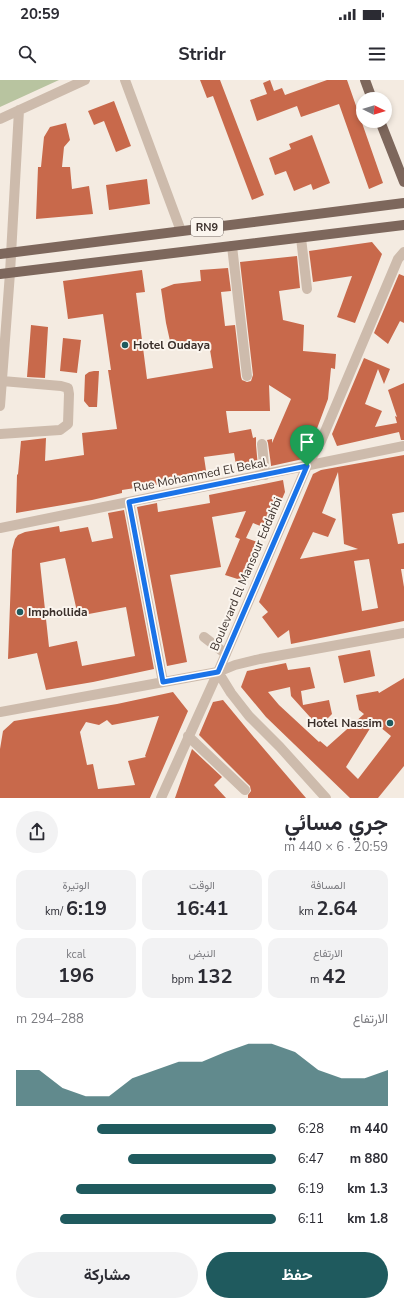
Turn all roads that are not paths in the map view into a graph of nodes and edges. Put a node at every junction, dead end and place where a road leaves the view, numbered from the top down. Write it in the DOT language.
graph roads {
  1 [pos="85,80"];
  2 [pos="125,80"];
  3 [pos="365,80"];
  4 [pos="369,92"];
  5 [pos="19,110"];
  6 [pos="0,118"];
  7 [pos="383,128"];
  8 [pos="404,182"];
  9 [pos="404,204"];
  10 [pos="404,225"];
  11 [pos="181,231"];
  12 [pos="302,238"];
  13 [pos="232,246"];
  14 [pos="404,252"];
  15 [pos="5,253"];
  16 [pos="5,274"];
  17 [pos="0,283"];
  18 [pos="306,289"];
  19 [pos="247,376"];
  20 [pos="2,381"];
  21 [pos="0,406"];
  22 [pos="0,434"];
  23 [pos="262,444"];
  24 [pos="404,446"];
  25 [pos="307,466"];
  26 [pos="265,475"];
  27 [pos="129,502"];
  28 [pos="0,528"];
  29 [pos="404,633"];
  30 [pos="204,637"];
  31 [pos="226,654"];
  32 [pos="218,672"];
  33 [pos="163,682"];
  34 [pos="0,712"];
  35 [pos="188,736"];
  36 [pos="245,790"];
  37 [pos="161,798"];
  38 [pos="326,798"];
  1 -- 5 [label="street"];
  2 -- 11 [label="street"];
  3 -- 4 [label="main road"];
  5 -- 6 [label="street"];
  5 -- 15 [label="street"];
  7 -- 8 [label="main road"];
  9 -- 11 [label="main road, RN9"];
  10 -- 12 [label="main road, RN9"];
  11 -- 15 [label="main road, RN9"];
  12 -- 13 [label="main road, RN9"];
  12 -- 18 [label="street"];
  13 -- 16 [label="main road, RN9"];
  13 -- 19 [label="street"];
  14 -- 25 [label="street, Boulevard El Mansour Eddahbi"];
  15 -- 16 [label="street"];
  16 -- 17 [label="street"];
  16 -- 20 [label="street"];
  20 -- 21 [label="street"];
  20 -- 22 [label="street"];
  23 -- 26 [label="street"];
  24 -- 25 [label="street, Rue Mohammed El Bekal"];
  25 -- 26 [label="street, Rue Mohammed El Bekal"];
  25 -- 31 [label="street, Boulevard El Mansour Eddahbi"];
  26 -- 27 [label="street, Rue Mohammed El Bekal"];
  27 -- 28 [label="street, Rue Mohammed El Bekal"];
  27 -- 33 [label="street"];
  29 -- 32 [label="street"];
  30 -- 31 [label="street"];
  31 -- 32 [label="street, Boulevard El Mansour Eddahbi"];
  32 -- 33 [label="street"];
  32 -- 35 [label="street, Boulevard El Mansour Eddahbi"];
  32 -- 38 [label="street"];
  33 -- 34 [label="street"];
  35 -- 36 [label="street"];
  35 -- 37 [label="street, Boulevard El Mansour Eddahbi"];
}
